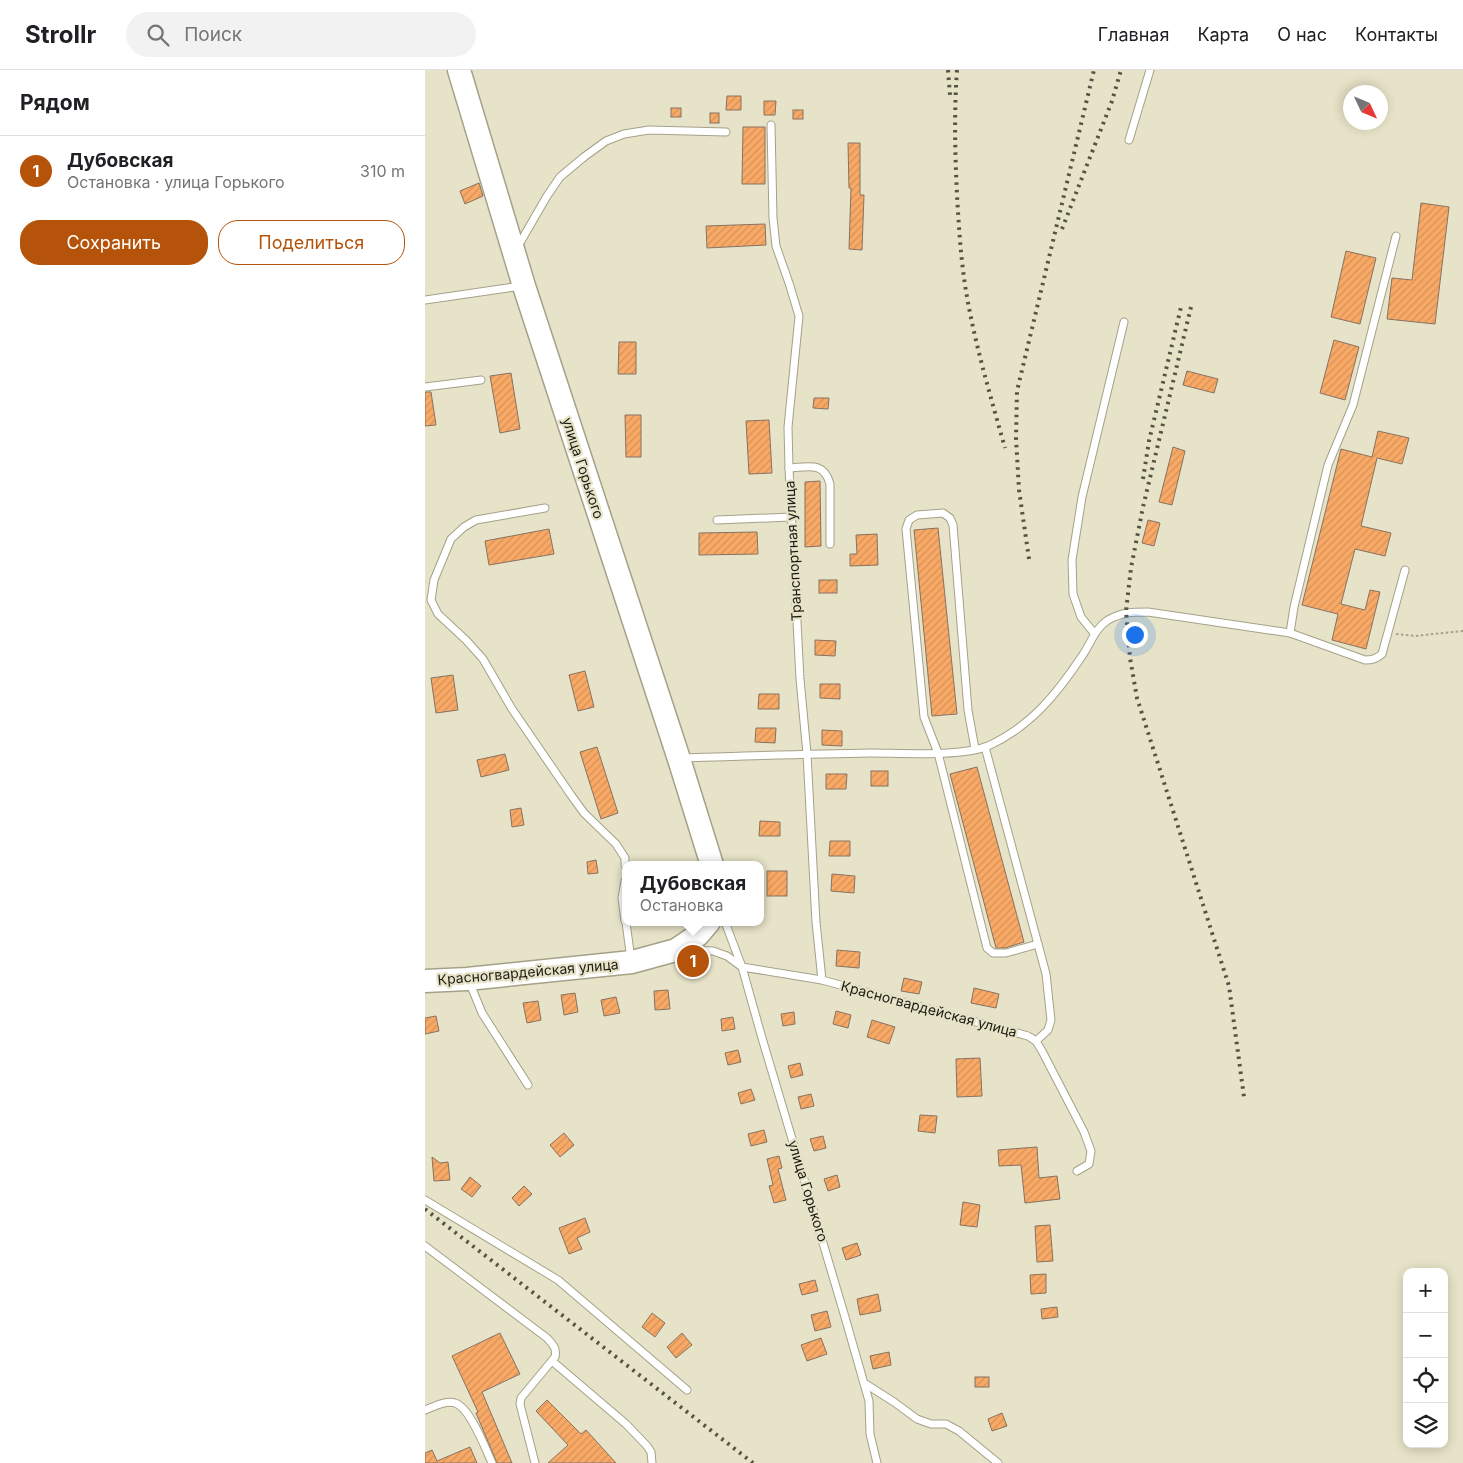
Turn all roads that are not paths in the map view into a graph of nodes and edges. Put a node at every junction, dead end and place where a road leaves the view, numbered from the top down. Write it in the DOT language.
graph roads {
  1 [pos="459,70"];
  2 [pos="1150,70"];
  3 [pos="771,125"];
  4 [pos="726,132"];
  5 [pos="1129,140"];
  6 [pos="1395,236"];
  7 [pos="514,253"];
  8 [pos="524,286"];
  9 [pos="425,300"];
  10 [pos="1124,322"];
  11 [pos="481,380"];
  12 [pos="425,387"];
  13 [pos="789,468"];
  14 [pos="545,508"];
  15 [pos="791,517"];
  16 [pos="717,520"];
  17 [pos="830,544"];
  18 [pos="1405,570"];
  19 [pos="1094,633"];
  20 [pos="1290,633"];
  21 [pos="985,747"];
  22 [pos="975,749"];
  23 [pos="938,753"];
  24 [pos="807,754"];
  25 [pos="679,759"];
  26 [pos="625,861"];
  27 [pos="711,861"];
  28 [pos="627,926"];
  29 [pos="706,926"];
  30 [pos="727,926"];
  31 [pos="1038,944"];
  32 [pos="677,950"];
  33 [pos="632,962"];
  34 [pos="742,966"];
  35 [pos="467,979"];
  36 [pos="822,980"];
  37 [pos="425,981"];
  38 [pos="1036,1041"];
  39 [pos="528,1085"];
  40 [pos="1077,1170"];
  41 [pos="425,1200"];
  42 [pos="425,1246"];
  43 [pos="552,1361"];
  44 [pos="864,1383"];
  45 [pos="687,1390"];
  46 [pos="425,1410"];
  47 [pos="492,1463"];
  48 [pos="535,1463"];
  49 [pos="652,1463"];
  50 [pos="877,1463"];
  51 [pos="998,1463"];
  1 -- 7 [label="main road, улица Горького"];
  2 -- 5 [label="lane"];
  3 -- 13 [label="lane, Транспортная улица"];
  4 -- 7 [label="lane"];
  6 -- 20 [label="lane"];
  7 -- 8 [label="main road, улица Горького"];
  8 -- 9 [label="lane"];
  8 -- 25 [label="main road, улица Горького"];
  10 -- 19 [label="lane"];
  11 -- 12 [label="lane"];
  13 -- 15 [label="lane, Транспортная улица"];
  13 -- 17 [label="lane"];
  14 -- 26 [label="lane"];
  15 -- 16 [label="lane"];
  15 -- 24 [label="lane, Транспортная улица"];
  18 -- 20 [label="lane"];
  19 -- 20 [label="lane"];
  19 -- 21 [label="lane"];
  21 -- 22 [label="lane"];
  21 -- 31 [label="lane"];
  22 -- 23 [label="lane"];
  22 -- 23 [label="lane"];
  23 -- 24 [label="lane"];
  23 -- 31 [label="lane"];
  24 -- 25 [label="lane"];
  24 -- 36 [label="lane, Транспортная улица"];
  25 -- 27 [label="main road, улица Горького"];
  28 -- 33 [label="lane"];
  29 -- 32 [label="main road"];
  30 -- 34 [label="lane, улица Горького"];
  31 -- 38 [label="lane"];
  32 -- 33 [label="main road"];
  32 -- 34 [label="lane, Красногвардейская улица"];
  33 -- 35 [label="main road, Красногвардейская улица"];
  34 -- 36 [label="lane, Красногвардейская улица"];
  34 -- 44 [label="lane, улица Горького"];
  35 -- 37 [label="main road, Красногвардейская улица"];
  35 -- 39 [label="lane"];
  36 -- 38 [label="lane, Красногвардейская улица"];
  38 -- 40 [label="lane"];
  41 -- 45 [label="lane"];
  42 -- 43 [label="lane"];
  43 -- 48 [label="lane"];
  43 -- 49 [label="lane"];
  44 -- 50 [label="lane, улица Горького"];
  44 -- 51 [label="lane"];
  46 -- 47 [label="lane"];
}
